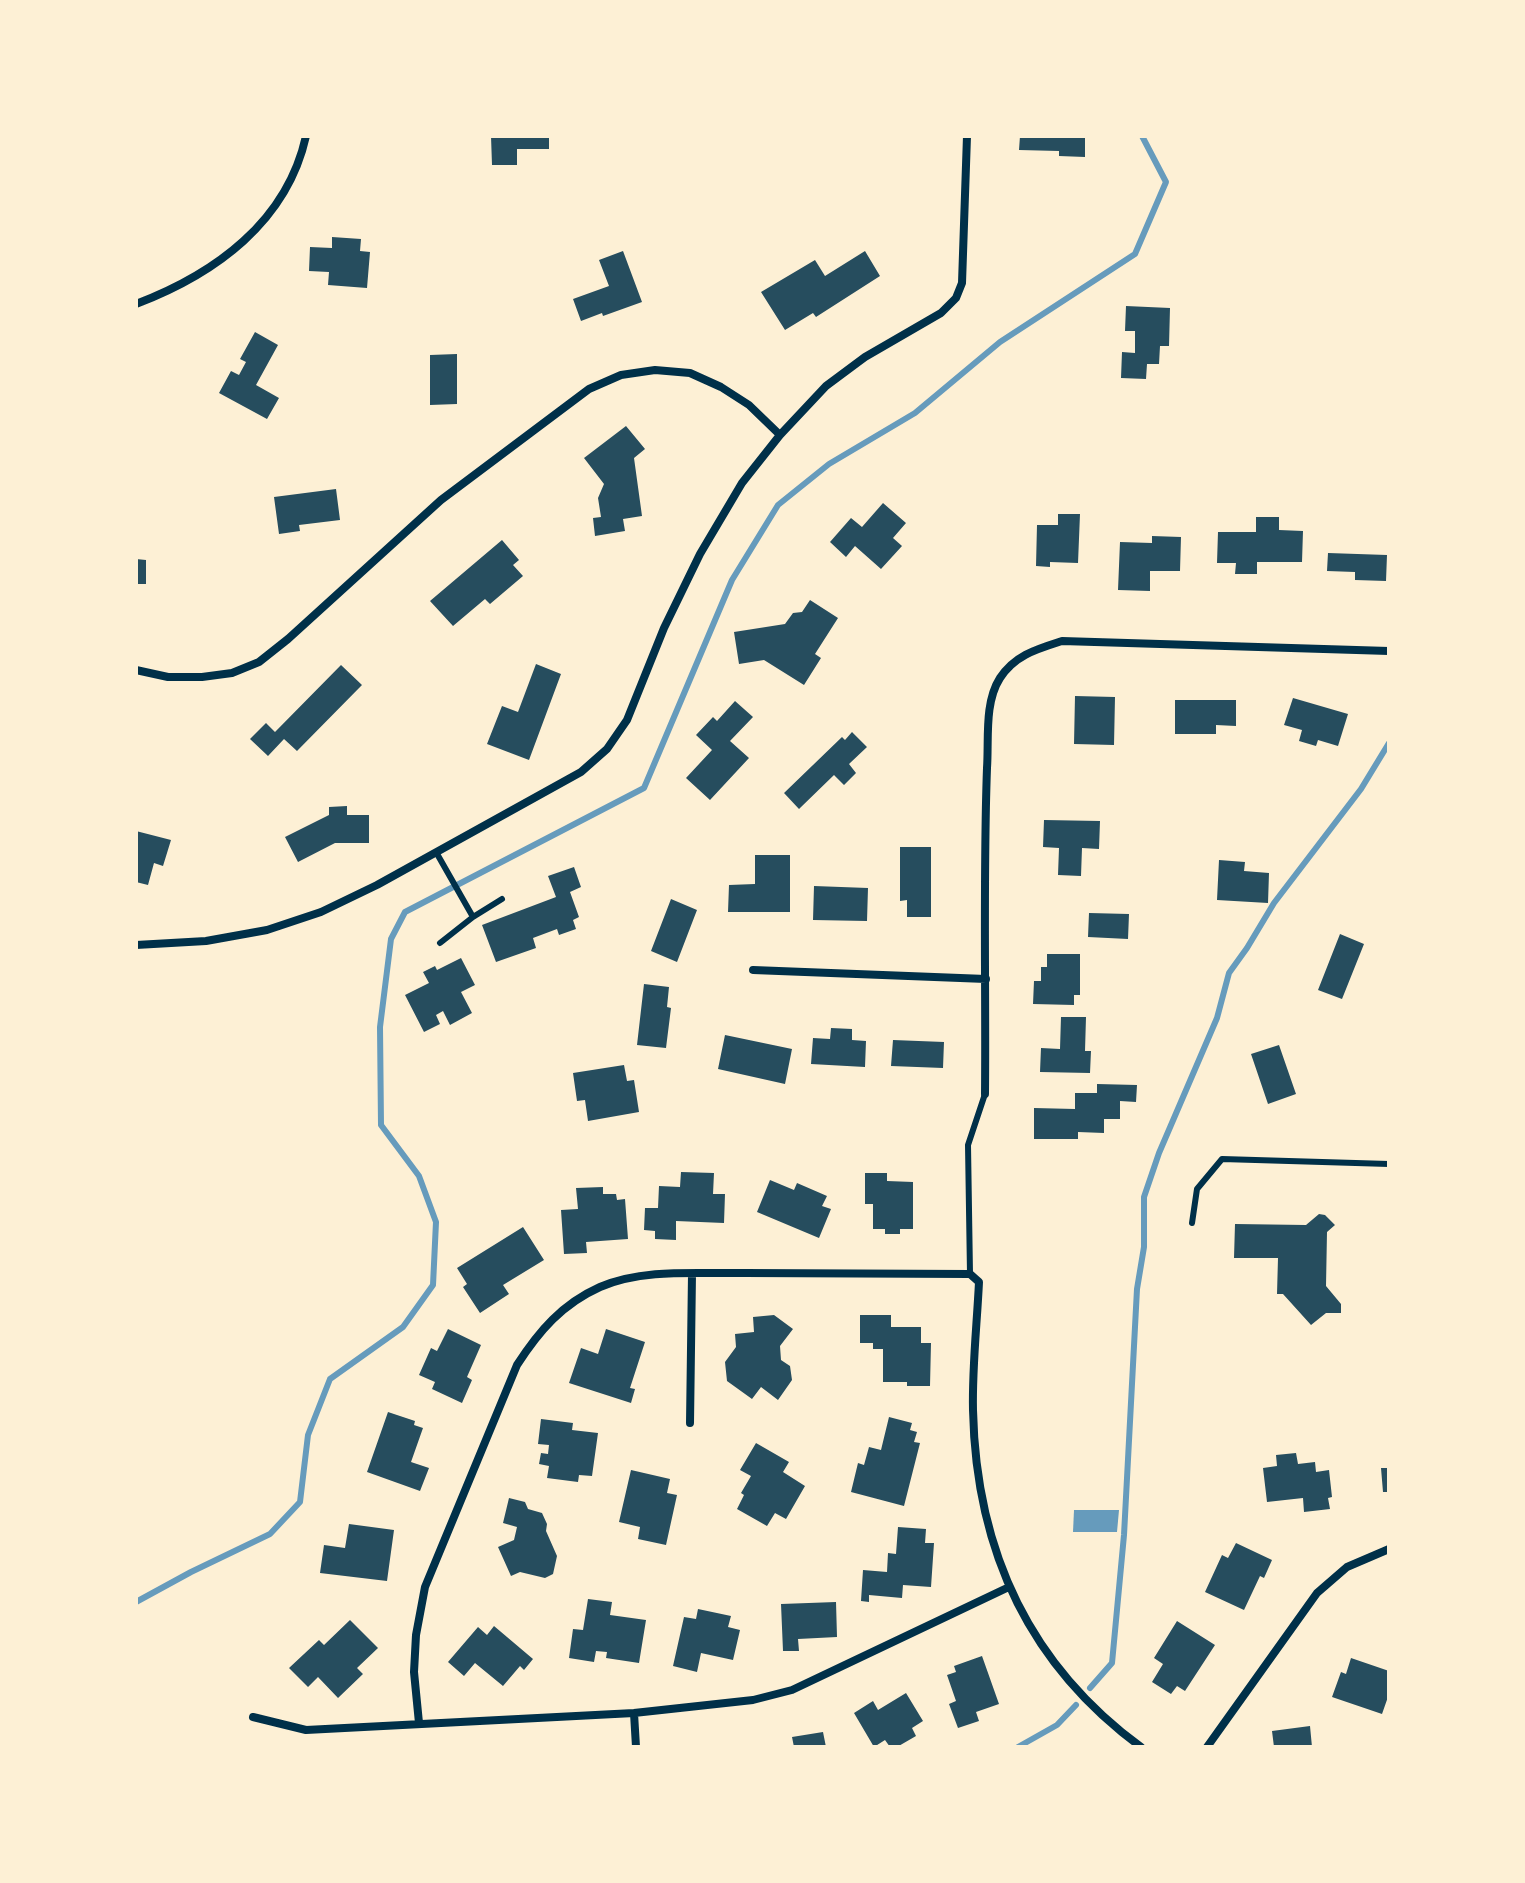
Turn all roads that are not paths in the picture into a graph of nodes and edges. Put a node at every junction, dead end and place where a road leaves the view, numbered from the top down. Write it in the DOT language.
graph roads {
  1 [pos="306,136"];
  2 [pos="967,136"];
  3 [pos="136,304"];
  4 [pos="780,435"];
  5 [pos="1389,651"];
  6 [pos="136,670"];
  7 [pos="436,852"];
  8 [pos="502,899"];
  9 [pos="473,917"];
  10 [pos="440,943"];
  11 [pos="136,945"];
  12 [pos="753,970"];
  13 [pos="986,979"];
  14 [pos="985,1094"];
  15 [pos="1389,1164"];
  16 [pos="1192,1223"];
  17 [pos="692,1274"];
  18 [pos="970,1274"];
  19 [pos="690,1423"];
  20 [pos="1389,1549"];
  21 [pos="1009,1587"];
  22 [pos="634,1713"];
  23 [pos="253,1717"];
  24 [pos="419,1723"];
  25 [pos="636,1747"];
  26 [pos="1141,1747"];
  27 [pos="1207,1747"];
  1 -- 3 [label="street"];
  2 -- 4 [label="street"];
  4 -- 6 [label="street"];
  4 -- 7 [label="street"];
  5 -- 13 [label="street"];
  7 -- 9 [label="lane"];
  7 -- 11 [label="street"];
  8 -- 9 [label="lane"];
  9 -- 10 [label="lane"];
  12 -- 13 [label="street"];
  13 -- 14 [label="street"];
  14 -- 18 [label="lane"];
  15 -- 16 [label="lane"];
  17 -- 18 [label="street"];
  17 -- 19 [label="street"];
  17 -- 24 [label="street"];
  18 -- 21 [label="street"];
  20 -- 27 [label="street"];
  21 -- 22 [label="street"];
  21 -- 26 [label="street"];
  22 -- 24 [label="street"];
  22 -- 25 [label="street"];
  23 -- 24 [label="street"];
}
